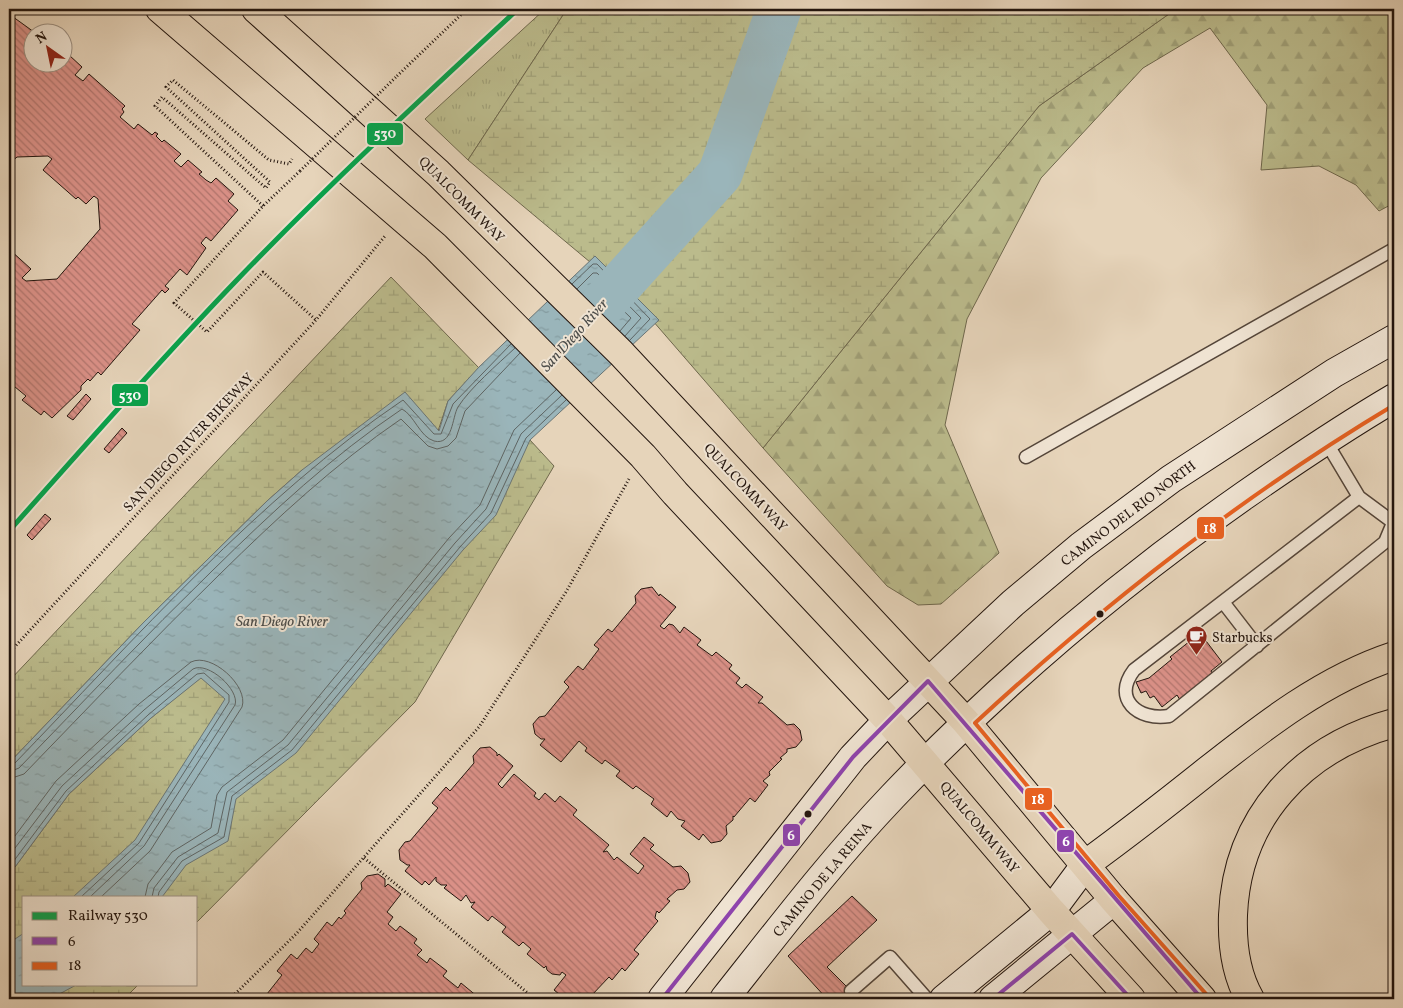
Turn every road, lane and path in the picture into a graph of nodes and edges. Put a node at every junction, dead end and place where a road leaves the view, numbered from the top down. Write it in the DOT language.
graph roads {
  1 [pos="160,9"];
  2 [pos="256,9"];
  3 [pos="467,9"];
  4 [pos="292,160"];
  5 [pos="263,206"];
  6 [pos="380,243"];
  7 [pos="1394,249"];
  8 [pos="316,320"];
  9 [pos="1394,338"];
  10 [pos="1394,398"];
  11 [pos="1325,440"];
  12 [pos="643,456"];
  13 [pos="1026,457"];
  14 [pos="1360,497"];
  15 [pos="1394,523"];
  16 [pos="1223,602"];
  17 [pos="1257,646"];
  18 [pos="9,653"];
  19 [pos="1394,656"];
  20 [pos="928,681"];
  21 [pos="888,720"];
  22 [pos="966,722"];
  23 [pos="1394,723"];
  24 [pos="926,762"];
  25 [pos="364,858"];
  26 [pos="1086,864"];
  27 [pos="1114,900"];
  28 [pos="1051,911"];
  29 [pos="1072,934"];
  30 [pos="851,991"];
  31 [pos="230,999"];
  32 [pos="535,999"];
  33 [pos="662,999"];
  34 [pos="724,999"];
  35 [pos="927,999"];
  36 [pos="944,999"];
  37 [pos="993,999"];
  38 [pos="1132,999"];
  39 [pos="1202,999"];
  40 [pos="1250,999"];
  1 -- 12 [label="main road, QUALCOMM WAY"];
  2 -- 20 [label="main road, QUALCOMM WAY"];
  3 -- 5 [label="path, bridge"];
  4 -- 5 [label="path"];
  5 -- 8 [label="path"];
  6 -- 8 [label="path, SAN DIEGO RIVER BIKEWAY"];
  7 -- 13 [label="lane"];
  8 -- 18 [label="path, SAN DIEGO RIVER BIKEWAY"];
  9 -- 20 [label="main road, CAMINO DEL RIO NORTH"];
  10 -- 11 [label="main road"];
  11 -- 14 [label="lane"];
  11 -- 22 [label="main road"];
  12 -- 21 [label="main road, QUALCOMM WAY"];
  12 -- 25 [label="path"];
  14 -- 15 [label="lane"];
  14 -- 16 [label="lane"];
  15 -- 17 [label="lane"];
  16 -- 17 [label="lane"];
  16 -- 17 [label="lane"];
  19 -- 26 [label="main road"];
  20 -- 21 [label="main road, CAMINO DEL RIO NORTH"];
  20 -- 22 [label="main road, QUALCOMM WAY"];
  21 -- 24 [label="main road, QUALCOMM WAY"];
  21 -- 33 [label="main road"];
  22 -- 24 [label="main road"];
  22 -- 26 [label="main road, QUALCOMM WAY"];
  23 -- 40 [label="main road"];
  24 -- 28 [label="main road, QUALCOMM WAY"];
  24 -- 34 [label="main road, CAMINO DE LA REINA"];
  25 -- 31 [label="path"];
  25 -- 32 [label="path"];
  26 -- 27 [label="main road, QUALCOMM WAY"];
  26 -- 28 [label="main road"];
  27 -- 29 [label="main road"];
  27 -- 39 [label="main road, QUALCOMM WAY"];
  28 -- 29 [label="main road, QUALCOMM WAY"];
  28 -- 36 [label="main road"];
  29 -- 37 [label="main road"];
  29 -- 38 [label="main road, QUALCOMM WAY"];
  30 -- 35 [label="lane"];
}
